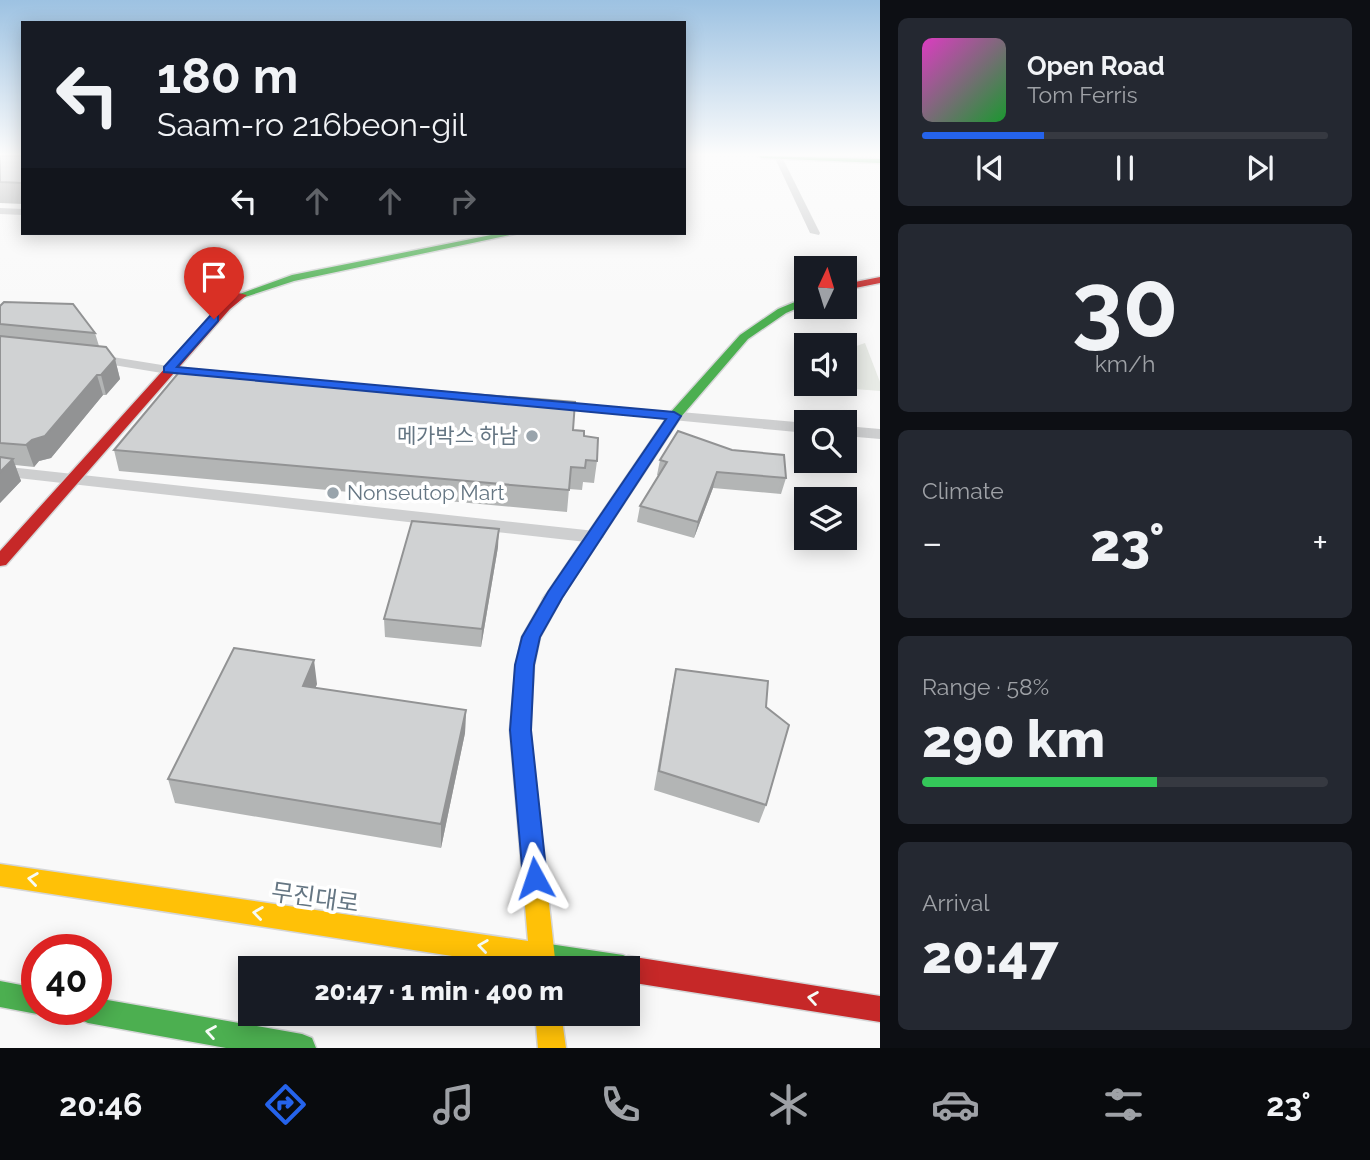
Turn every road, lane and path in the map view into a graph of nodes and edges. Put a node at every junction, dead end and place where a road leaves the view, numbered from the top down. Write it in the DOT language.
graph roads {
  1 [pos="801,205"];
  2 [pos="0,211"];
  3 [pos="21,212"];
  4 [pos="815,233"];
  5 [pos="504,235"];
  6 [pos="880,280"];
  7 [pos="858,284"];
  8 [pos="794,306"];
  9 [pos="81,357"];
  10 [pos="168,370"];
  11 [pos="264,378"];
  12 [pos="538,404"];
  13 [pos="674,416"];
  14 [pos="794,427"];
  15 [pos="857,432"];
  16 [pos="880,434"];
  17 [pos="0,471"];
  18 [pos="73,479"];
  19 [pos="595,537"];
  20 [pos="0,561"];
  21 [pos="0,874"];
  22 [pos="511,956"];
  23 [pos="542,956"];
  24 [pos="640,971"];
  25 [pos="0,994"];
  26 [pos="21,997"];
  27 [pos="880,1009"];
  28 [pos="112,1014"];
  29 [pos="549,1026"];
  30 [pos="302,1048"];
  31 [pos="552,1048"];
  1 -- 4 [label="street"];
  2 -- 3 [label="street"];
  5 -- 10 [label="main road"];
  6 -- 7 [label="main road"];
  8 -- 13 [label="main road"];
  9 -- 10 [label="street"];
  10 -- 11 [label="street"];
  10 -- 18 [label="main road"];
  12 -- 13 [label="street"];
  13 -- 14 [label="street"];
  13 -- 19 [label="main road"];
  15 -- 16 [label="street"];
  17 -- 18 [label="street"];
  18 -- 19 [label="street"];
  18 -- 20 [label="main road"];
  19 -- 23 [label="main road"];
  22 -- 21 [label="main road, 무진대로, one-way"];
  27 -- 24 [label="main road, one-way"];
  25 -- 26 [label="main road"];
  30 -- 28 [label="main road, one-way"];
  29 -- 31 [label="main road"];
}
